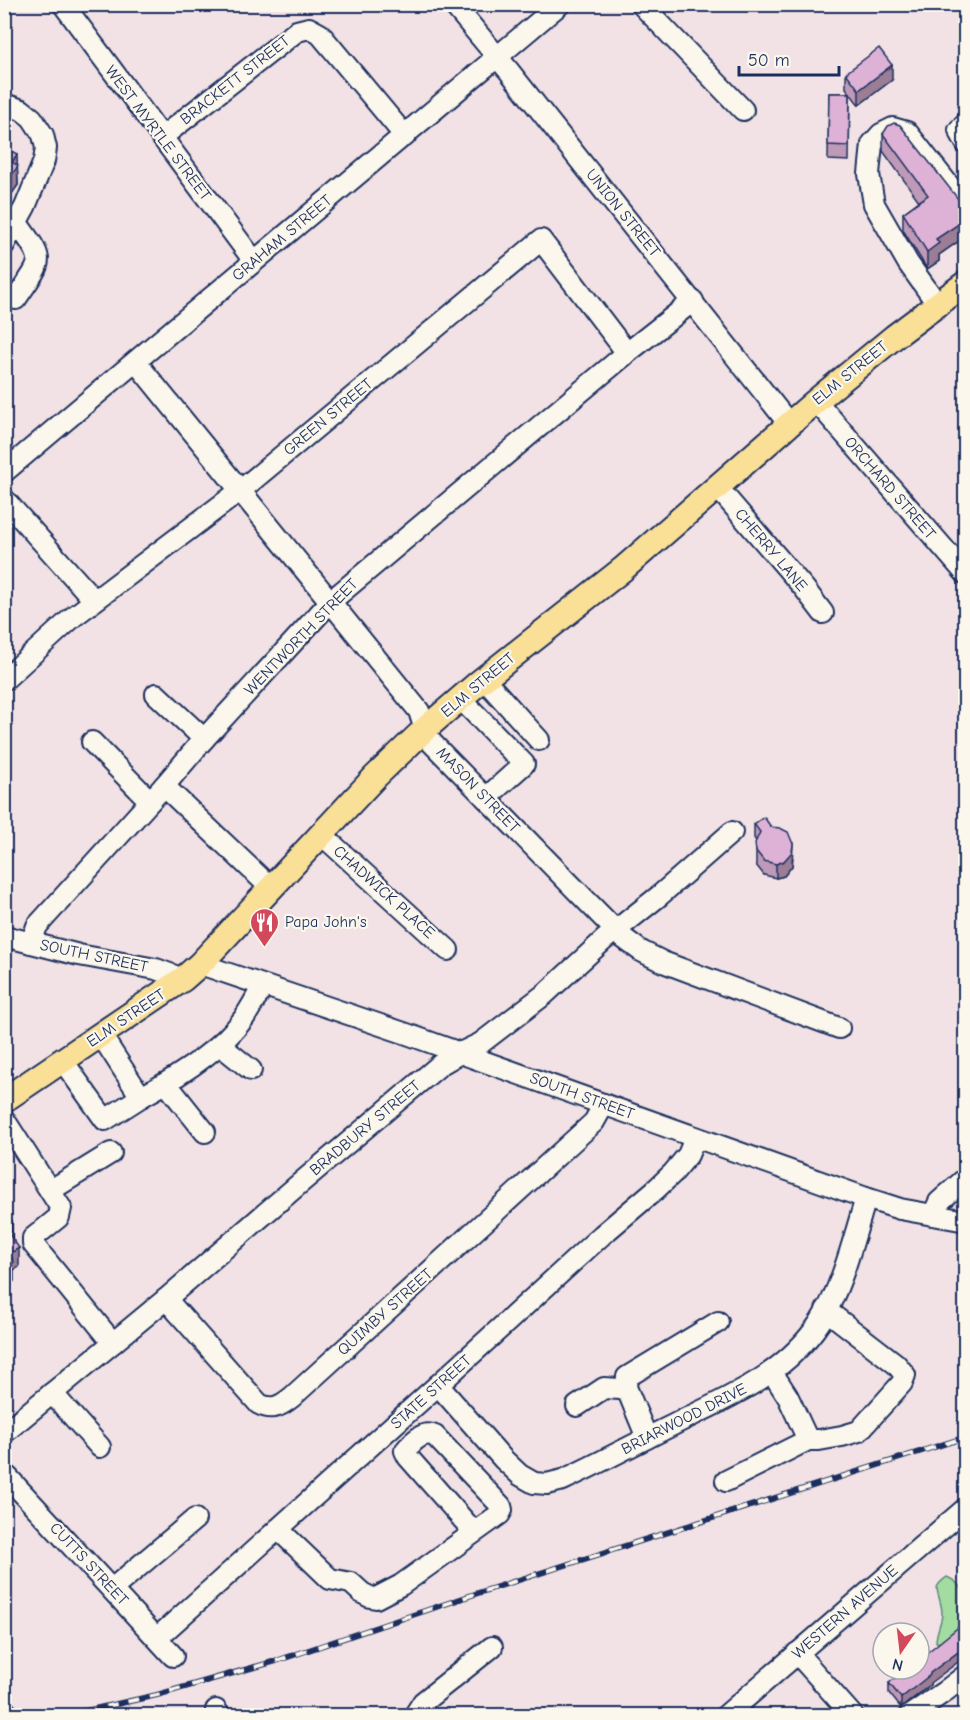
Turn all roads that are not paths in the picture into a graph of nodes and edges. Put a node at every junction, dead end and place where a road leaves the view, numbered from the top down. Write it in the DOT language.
graph roads {
  1 [pos="63,4"];
  2 [pos="453,4"];
  3 [pos="560,4"];
  4 [pos="640,4"];
  5 [pos="497,57"];
  6 [pos="4,104"];
  7 [pos="743,110"];
  8 [pos="405,136"];
  9 [pos="162,137"];
  10 [pos="966,207"];
  11 [pos="17,223"];
  12 [pos="4,245"];
  13 [pos="254,261"];
  14 [pos="966,283"];
  15 [pos="4,292"];
  16 [pos="693,301"];
  17 [pos="938,305"];
  18 [pos="627,353"];
  19 [pos="136,362"];
  20 [pos="816,401"];
  21 [pos="789,424"];
  22 [pos="4,472"];
  23 [pos="718,488"];
  24 [pos="241,490"];
  25 [pos="4,499"];
  26 [pos="966,574"];
  27 [pos="94,600"];
  28 [pos="331,601"];
  29 [pos="823,613"];
  30 [pos="484,679"];
  31 [pos="4,680"];
  32 [pos="156,694"];
  33 [pos="461,699"];
  34 [pos="425,729"];
  35 [pos="204,739"];
  36 [pos="539,740"];
  37 [pos="92,742"];
  38 [pos="164,786"];
  39 [pos="486,798"];
  40 [pos="150,801"];
  41 [pos="732,832"];
  42 [pos="321,834"];
  43 [pos="270,887"];
  44 [pos="615,931"];
  45 [pos="4,936"];
  46 [pos="31,943"];
  47 [pos="448,950"];
  48 [pos="191,972"];
  49 [pos="263,986"];
  50 [pos="839,1028"];
  51 [pos="101,1035"];
  52 [pos="220,1045"];
  53 [pos="460,1053"];
  54 [pos="63,1061"];
  55 [pos="251,1070"];
  56 [pos="166,1083"];
  57 [pos="141,1097"];
  58 [pos="4,1100"];
  59 [pos="604,1104"];
  60 [pos="4,1119"];
  61 [pos="205,1132"];
  62 [pos="695,1138"];
  63 [pos="111,1153"];
  64 [pos="966,1178"];
  65 [pos="52,1192"];
  66 [pos="866,1198"];
  67 [pos="933,1215"];
  68 [pos="966,1221"];
  69 [pos="166,1299"];
  70 [pos="826,1310"];
  71 [pos="718,1322"];
  72 [pos="113,1343"];
  73 [pos="772,1372"];
  74 [pos="438,1386"];
  75 [pos="626,1387"];
  76 [pos="52,1393"];
  77 [pos="577,1406"];
  78 [pos="391,1428"];
  79 [pos="4,1433"];
  80 [pos="646,1438"];
  81 [pos="808,1440"];
  82 [pos="409,1445"];
  83 [pos="100,1447"];
  84 [pos="4,1473"];
  85 [pos="726,1480"];
  86 [pos="966,1508"];
  87 [pos="195,1519"];
  88 [pos="278,1530"];
  89 [pos="474,1532"];
  90 [pos="112,1589"];
  91 [pos="157,1638"];
  92 [pos="492,1647"];
  93 [pos="797,1653"];
  94 [pos="173,1656"];
  95 [pos="966,1675"];
  96 [pos="4,1710"];
  97 [pos="9,1716"];
  98 [pos="414,1716"];
  99 [pos="724,1716"];
  100 [pos="853,1716"];
  101 [pos="909,1716"];
  1 -- 9 [label="street, WEST MYRTLE STREET"];
  2 -- 5 [label="street, UNION STREET"];
  3 -- 5 [label="street, GRAHAM STREET"];
  4 -- 7 [label="street"];
  5 -- 8 [label="street, GRAHAM STREET"];
  5 -- 16 [label="street, UNION STREET"];
  6 -- 11 [label="street"];
  8 -- 9 [label="street, BRACKETT STREET"];
  8 -- 13 [label="street, GRAHAM STREET"];
  9 -- 13 [label="street, WEST MYRTLE STREET"];
  10 -- 17 [label="street"];
  11 -- 12 [label="street"];
  11 -- 15 [label="street"];
  13 -- 19 [label="street, GRAHAM STREET"];
  14 -- 17 [label="main road, ELM STREET"];
  16 -- 18 [label="street, WENTWORTH STREET"];
  16 -- 21 [label="street, UNION STREET"];
  17 -- 20 [label="main road, ELM STREET"];
  18 -- 24 [label="street, GREEN STREET"];
  18 -- 28 [label="street, WENTWORTH STREET"];
  19 -- 22 [label="street, GRAHAM STREET"];
  19 -- 24 [label="street, MASON STREET"];
  20 -- 21 [label="main road, ELM STREET"];
  20 -- 26 [label="street, ORCHARD STREET"];
  21 -- 23 [label="main road, ELM STREET"];
  23 -- 29 [label="street, CHERRY LANE"];
  23 -- 30 [label="main road, ELM STREET"];
  24 -- 27 [label="street, GREEN STREET"];
  24 -- 28 [label="street, MASON STREET"];
  25 -- 27 [label="street"];
  27 -- 31 [label="street, GREEN STREET"];
  28 -- 34 [label="street, MASON STREET"];
  28 -- 35 [label="street, WENTWORTH STREET"];
  30 -- 33 [label="main road, ELM STREET"];
  30 -- 36 [label="street"];
  32 -- 35 [label="street"];
  33 -- 34 [label="main road, ELM STREET"];
  33 -- 39 [label="street"];
  34 -- 39 [label="street, MASON STREET"];
  34 -- 42 [label="main road, ELM STREET"];
  35 -- 38 [label="street, WENTWORTH STREET"];
  37 -- 40 [label="street"];
  38 -- 40 [label="street, WENTWORTH STREET"];
  38 -- 43 [label="street"];
  39 -- 44 [label="street, MASON STREET"];
  40 -- 46 [label="street, WENTWORTH STREET"];
  41 -- 44 [label="street, BRADBURY STREET"];
  42 -- 43 [label="main road, ELM STREET"];
  42 -- 47 [label="street, CHADWICK PLACE"];
  43 -- 48 [label="main road, ELM STREET"];
  44 -- 50 [label="street, MASON STREET"];
  44 -- 53 [label="street, BRADBURY STREET"];
  45 -- 46 [label="street, SOUTH STREET"];
  46 -- 48 [label="street, SOUTH STREET"];
  48 -- 49 [label="street, SOUTH STREET"];
  48 -- 51 [label="main road, ELM STREET"];
  49 -- 52 [label="street"];
  49 -- 53 [label="street, SOUTH STREET"];
  51 -- 54 [label="main road, ELM STREET"];
  51 -- 57 [label="street"];
  52 -- 55 [label="street"];
  52 -- 56 [label="street"];
  53 -- 59 [label="street, SOUTH STREET"];
  53 -- 69 [label="street, BRADBURY STREET"];
  54 -- 57 [label="street"];
  54 -- 58 [label="main road, ELM STREET"];
  56 -- 57 [label="street"];
  56 -- 61 [label="street"];
  59 -- 62 [label="street, SOUTH STREET"];
  59 -- 69 [label="street, QUIMBY STREET"];
  60 -- 65 [label="street"];
  62 -- 66 [label="street, SOUTH STREET"];
  62 -- 74 [label="street, STATE STREET"];
  63 -- 65 [label="street"];
  64 -- 67 [label="street"];
  65 -- 72 [label="street"];
  66 -- 67 [label="street, SOUTH STREET"];
  66 -- 70 [label="street, BRIARWOOD DRIVE"];
  67 -- 68 [label="street, SOUTH STREET"];
  69 -- 72 [label="street, BRADBURY STREET"];
  70 -- 73 [label="street, BRIARWOOD DRIVE"];
  70 -- 81 [label="street"];
  71 -- 75 [label="street"];
  72 -- 76 [label="street, BRADBURY STREET"];
  73 -- 80 [label="street, BRIARWOOD DRIVE"];
  73 -- 81 [label="street"];
  74 -- 78 [label="street, STATE STREET"];
  74 -- 80 [label="street, BRIARWOOD DRIVE"];
  75 -- 77 [label="street"];
  75 -- 80 [label="street"];
  76 -- 79 [label="street, BRADBURY STREET"];
  76 -- 83 [label="street"];
  78 -- 82 [label="street"];
  78 -- 88 [label="street, STATE STREET"];
  81 -- 85 [label="street"];
  82 -- 89 [label="street"];
  82 -- 89 [label="street"];
  84 -- 90 [label="street, CUTTS STREET"];
  86 -- 93 [label="street, WESTERN AVENUE"];
  87 -- 90 [label="street"];
  88 -- 89 [label="street"];
  88 -- 91 [label="street, STATE STREET"];
  90 -- 91 [label="street, CUTTS STREET"];
  91 -- 94 [label="street, CUTTS STREET"];
  92 -- 98 [label="street"];
  93 -- 99 [label="street, WESTERN AVENUE"];
  93 -- 100 [label="street"];
  95 -- 101 [label="street"];
  96 -- 97 [label="street"];
}
